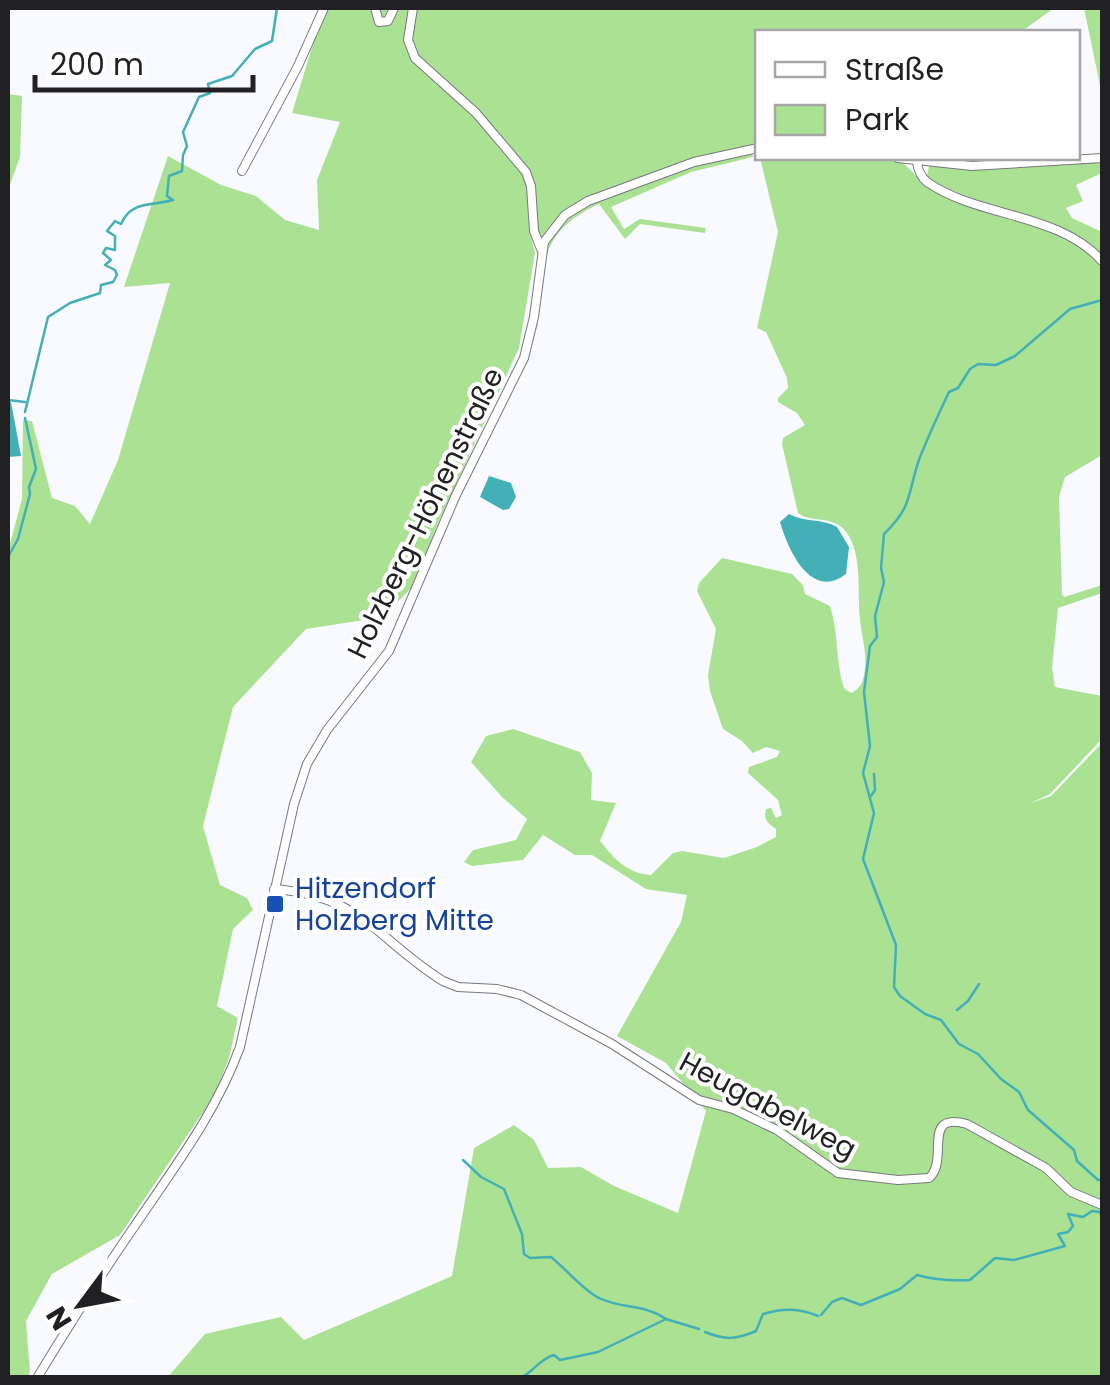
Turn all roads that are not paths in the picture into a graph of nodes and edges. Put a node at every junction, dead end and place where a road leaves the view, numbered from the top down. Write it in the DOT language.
graph roads {
  1 [pos="324,8"];
  2 [pos="374,8"];
  3 [pos="394,8"];
  4 [pos="413,8"];
  5 [pos="755,149"];
  6 [pos="908,160"];
  7 [pos="1070,160"];
  8 [pos="917,162"];
  9 [pos="242,171"];
  10 [pos="541,248"];
  11 [pos="1102,261"];
  12 [pos="274,889"];
  13 [pos="1102,1206"];
  14 [pos="37,1378"];
  1 -- 9 [label="street"];
  2 -- 3 [label="street"];
  4 -- 10 [label="street, Holzberg-Höhenstraße"];
  5 -- 10 [label="street"];
  6 -- 8 [label="street"];
  7 -- 8 [label="street"];
  8 -- 11 [label="street"];
  10 -- 12 [label="street, Holzberg-Höhenstraße"];
  12 -- 13 [label="street, Heugabelweg"];
  12 -- 14 [label="street, Holzberg-Höhenstraße"];
}
